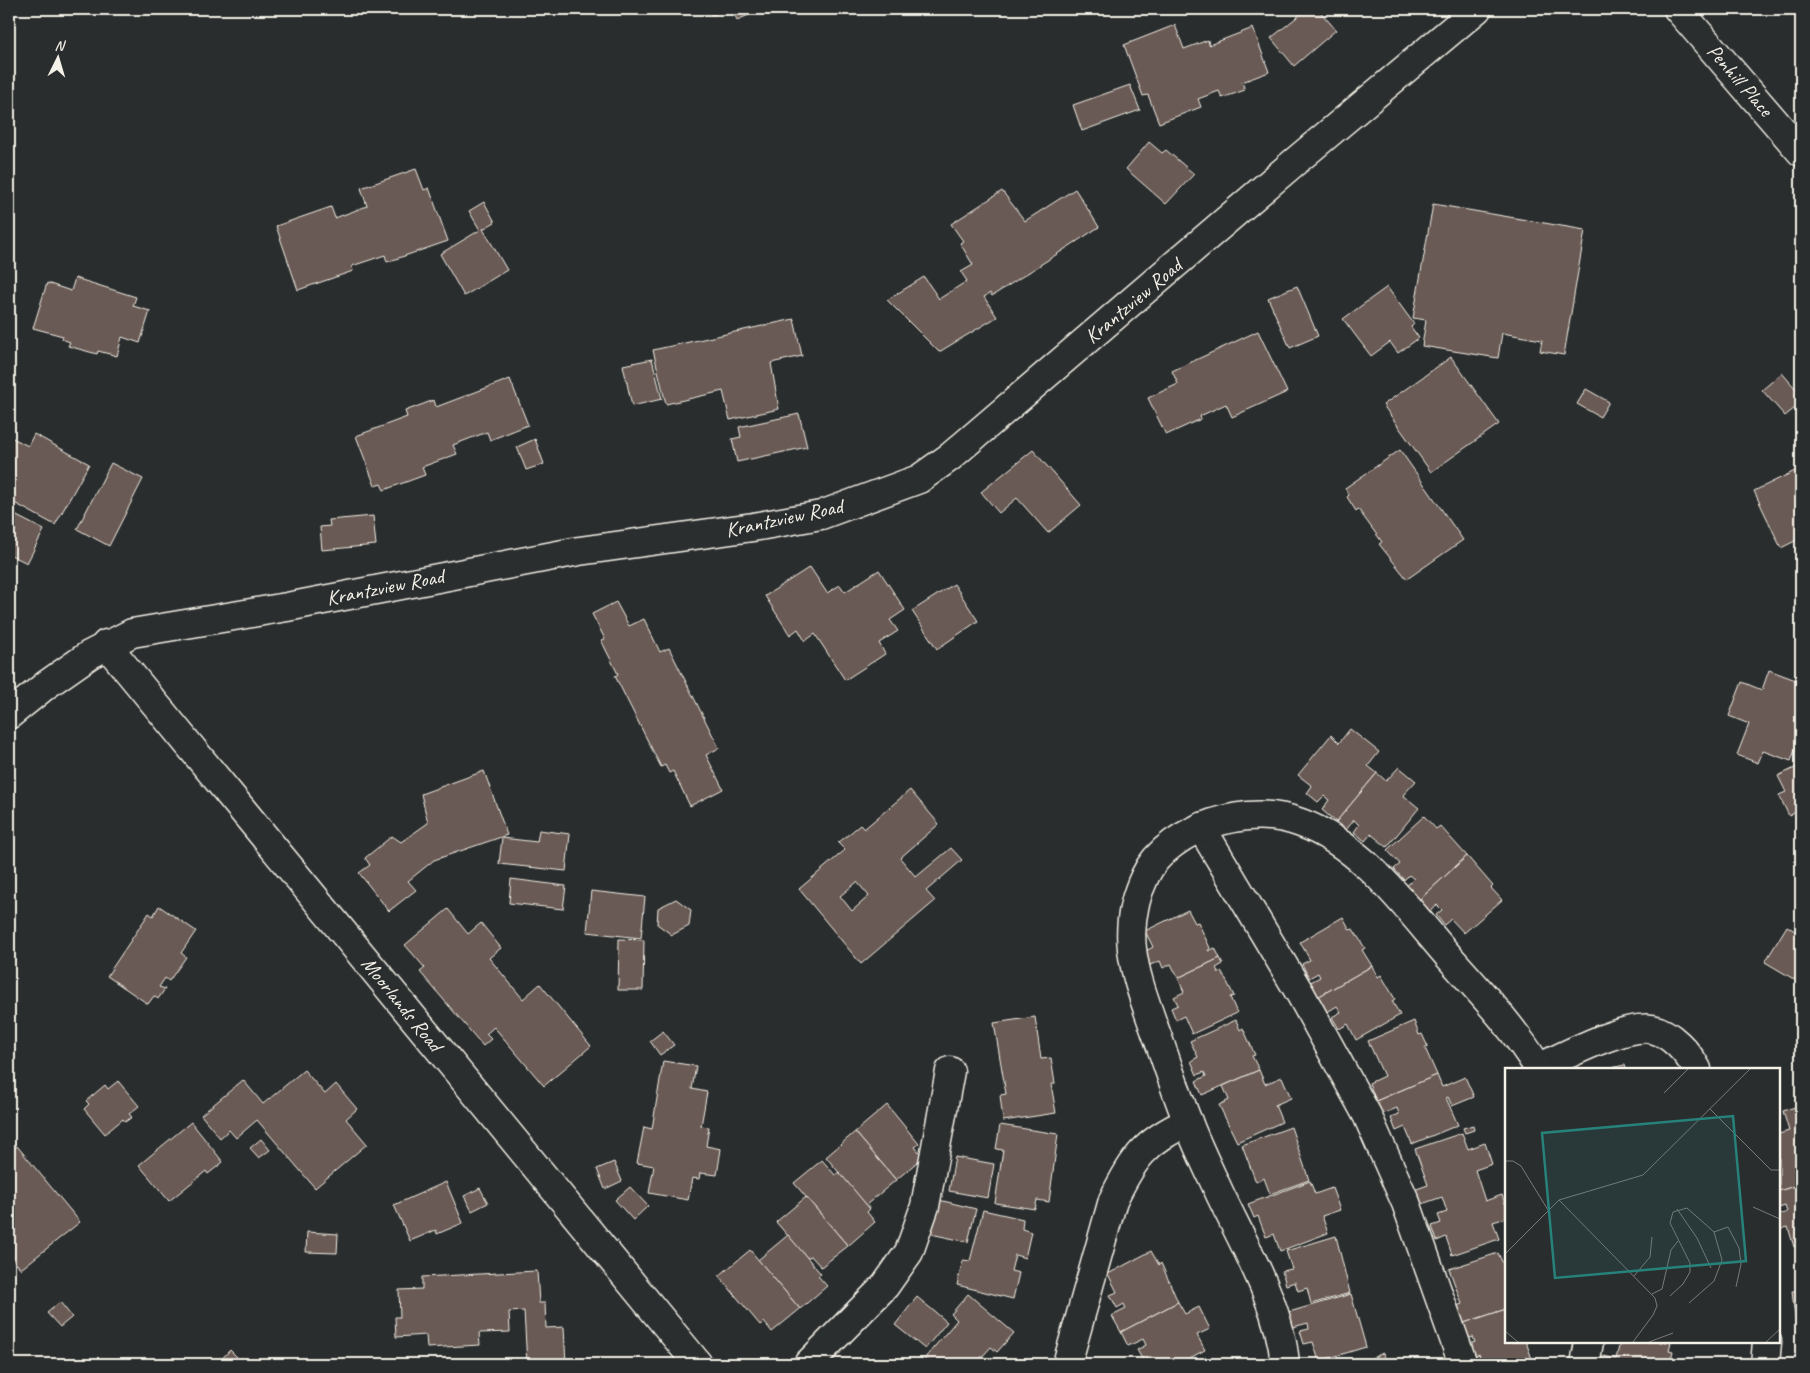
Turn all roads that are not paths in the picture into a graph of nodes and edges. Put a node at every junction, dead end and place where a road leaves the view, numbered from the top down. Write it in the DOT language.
graph roads {
  1 [pos="1477,9"];
  2 [pos="1678,9"];
  3 [pos="1801,152"];
  4 [pos="106,644"];
  5 [pos="9,715"];
  6 [pos="1201,827"];
  7 [pos="1537,1068"];
  8 [pos="1540,1068"];
  9 [pos="1696,1068"];
  10 [pos="950,1071"];
  11 [pos="1188,1122"];
  12 [pos="1589,1343"];
  13 [pos="1767,1343"];
  14 [pos="698,1364"];
  15 [pos="808,1364"];
  16 [pos="1067,1364"];
  17 [pos="1285,1364"];
  18 [pos="1463,1364"];
  19 [pos="1585,1364"];
  20 [pos="1765,1364"];
  1 -- 4 [label="street, Krantzview Road"];
  2 -- 3 [label="street, Penhill Place"];
  4 -- 5 [label="street, Krantzview Road"];
  4 -- 14 [label="street, Moorlands Road"];
  6 -- 7 [label="street"];
  6 -- 11 [label="street"];
  6 -- 18 [label="street"];
  8 -- 9 [label="street"];
  10 -- 15 [label="street"];
  11 -- 16 [label="street"];
  11 -- 17 [label="street"];
  12 -- 19 [label="street"];
  13 -- 20 [label="street"];
}
